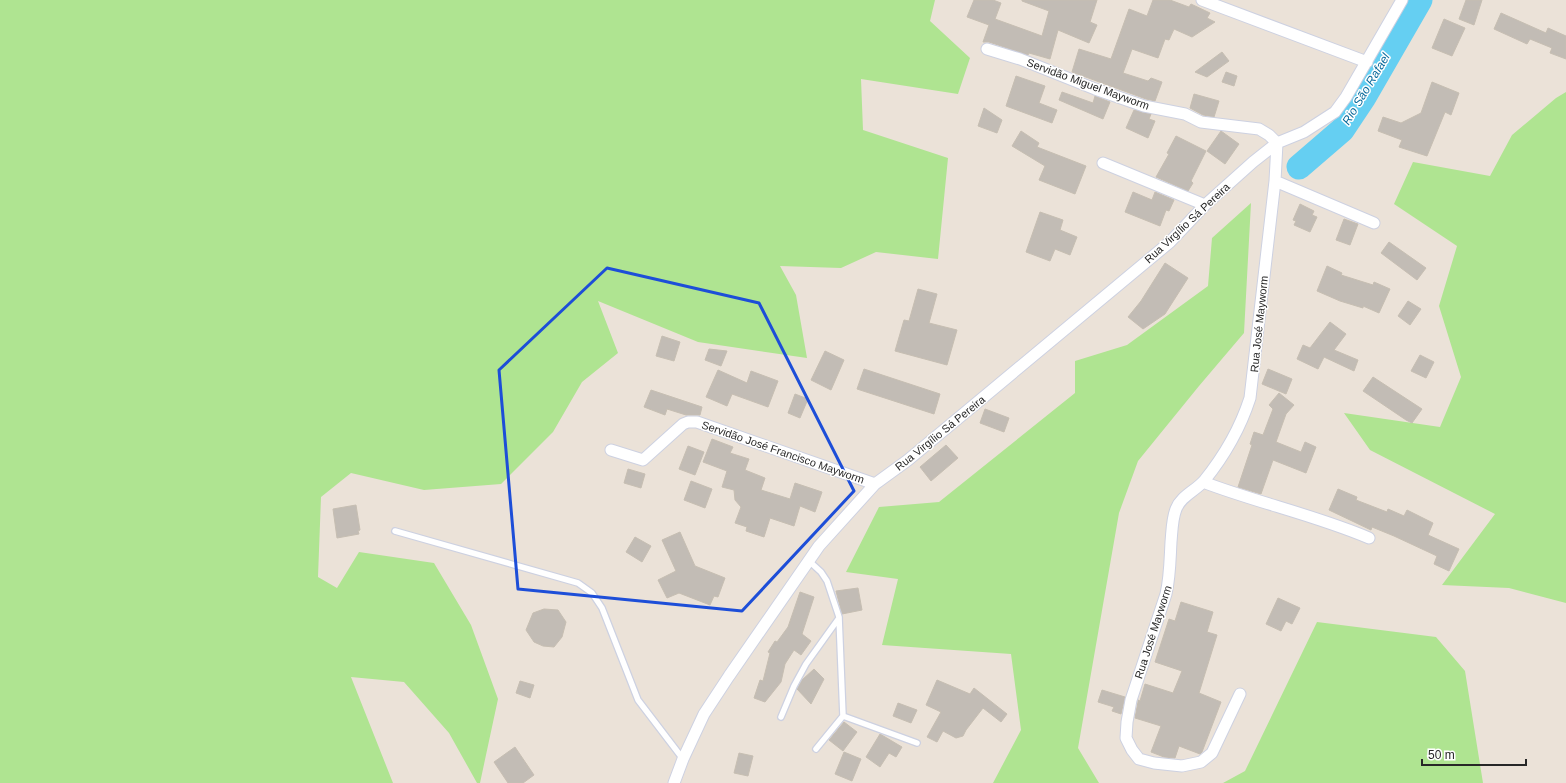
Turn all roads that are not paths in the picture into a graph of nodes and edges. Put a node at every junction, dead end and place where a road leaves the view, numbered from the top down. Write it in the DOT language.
graph roads {
  1 [pos="1202,0"];
  2 [pos="1402,0"];
  3 [pos="987,49"];
  4 [pos="1367,62"];
  5 [pos="1277,144"];
  6 [pos="1103,163"];
  7 [pos="1275,181"];
  8 [pos="1205,206"];
  9 [pos="1374,223"];
  10 [pos="610,450"];
  11 [pos="1203,482"];
  12 [pos="875,484"];
  13 [pos="395,531"];
  14 [pos="1369,538"];
  15 [pos="808,561"];
  16 [pos="839,618"];
  17 [pos="1240,694"];
  18 [pos="842,716"];
  19 [pos="781,717"];
  20 [pos="917,743"];
  21 [pos="816,749"];
  22 [pos="683,759"];
  23 [pos="674,783"];
  1 -- 4 [label="street"];
  2 -- 4 [label="street, Rua Virgílio Sá Pereira"];
  3 -- 5 [label="street, Servidão Miguel Mayworm"];
  4 -- 5 [label="street, Rua Virgílio Sá Pereira"];
  5 -- 7 [label="street, Rua José Mayworm"];
  5 -- 8 [label="street, Rua Virgílio Sá Pereira"];
  6 -- 8 [label="street"];
  7 -- 9 [label="street"];
  7 -- 11 [label="street, Rua José Mayworm"];
  8 -- 12 [label="street, Rua Virgílio Sá Pereira"];
  10 -- 12 [label="street, Servidão José Francisco Mayworm"];
  11 -- 14 [label="street"];
  11 -- 17 [label="street, Rua José Mayworm"];
  12 -- 15 [label="street, Rua Virgílio Sá Pereira"];
  13 -- 22 [label="lane"];
  15 -- 16 [label="lane"];
  15 -- 22 [label="street, Rua Virgílio Sá Pereira"];
  16 -- 18 [label="lane"];
  16 -- 19 [label="lane"];
  18 -- 20 [label="lane"];
  18 -- 21 [label="lane"];
  22 -- 23 [label="street, Rua Virgílio Sá Pereira"];
}
